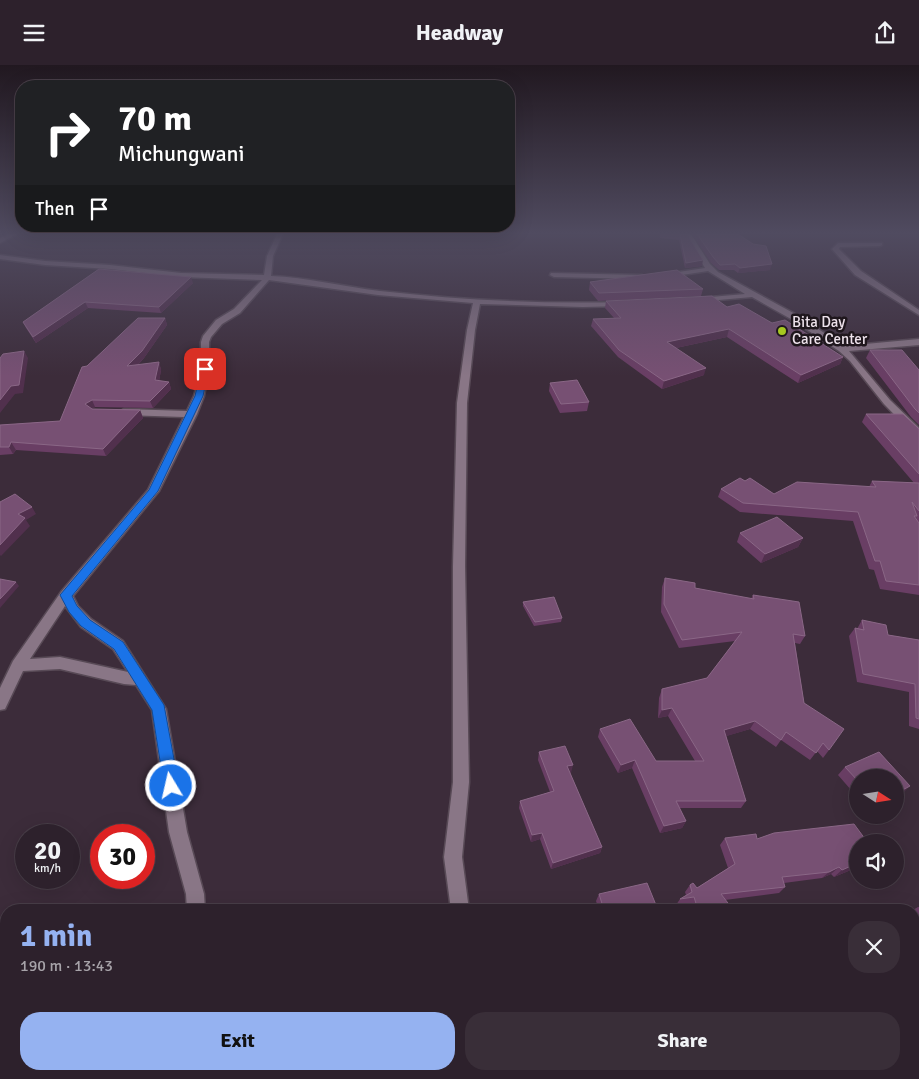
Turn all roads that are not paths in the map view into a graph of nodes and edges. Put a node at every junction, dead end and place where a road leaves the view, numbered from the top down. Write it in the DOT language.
graph roads {
  1 [pos="265,281"];
  2 [pos="300,281"];
  3 [pos="726,281"];
  4 [pos="871,281"];
  5 [pos="754,295"];
  6 [pos="693,301"];
  7 [pos="477,302"];
  8 [pos="634,304"];
  9 [pos="919,313"];
  10 [pos="919,342"];
  11 [pos="842,349"];
  12 [pos="114,412"];
  13 [pos="192,414"];
  14 [pos="919,434"];
  15 [pos="66,595"];
  16 [pos="18,665"];
  17 [pos="140,679"];
  18 [pos="0,704"];
  19 [pos="196,904"];
  20 [pos="459,904"];
  1 -- 13 [label="street"];
  2 -- 7 [label="street"];
  3 -- 5 [label="street"];
  4 -- 9 [label="street"];
  5 -- 6 [label="street"];
  5 -- 11 [label="street"];
  7 -- 8 [label="street"];
  7 -- 20 [label="street"];
  10 -- 11 [label="street"];
  11 -- 14 [label="street"];
  12 -- 13 [label="street"];
  13 -- 15 [label="street"];
  15 -- 16 [label="street"];
  15 -- 17 [label="street"];
  16 -- 17 [label="street"];
  16 -- 18 [label="street"];
  17 -- 19 [label="street"];
}
